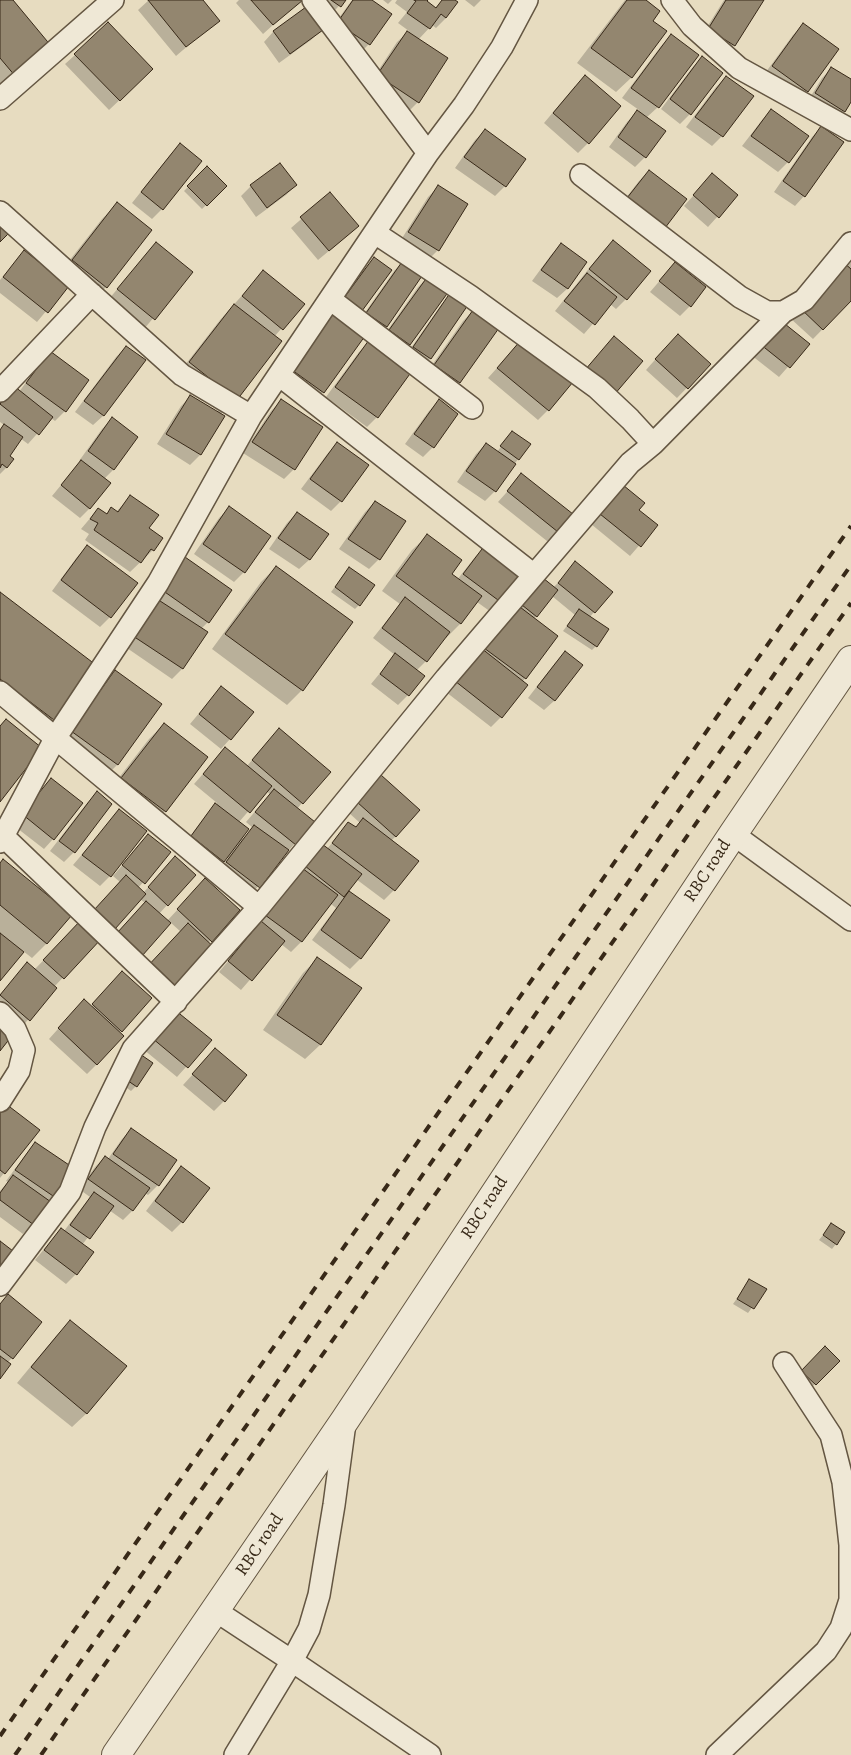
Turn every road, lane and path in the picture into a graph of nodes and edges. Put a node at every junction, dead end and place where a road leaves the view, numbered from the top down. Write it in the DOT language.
graph roads {
  1 [pos="113,0"];
  2 [pos="313,0"];
  3 [pos="527,0"];
  4 [pos="672,0"];
  5 [pos="0,99"];
  6 [pos="851,130"];
  7 [pos="428,153"];
  8 [pos="581,175"];
  9 [pos="0,212"];
  10 [pos="375,233"];
  11 [pos="851,243"];
  12 [pos="92,294"];
  13 [pos="330,299"];
  14 [pos="783,312"];
  15 [pos="279,375"];
  16 [pos="0,391"];
  17 [pos="472,408"];
  18 [pos="251,416"];
  19 [pos="653,444"];
  20 [pos="534,575"];
  21 [pos="851,660"];
  22 [pos="0,692"];
  23 [pos="56,738"];
  24 [pos="733,834"];
  25 [pos="1,837"];
  26 [pos="259,907"];
  27 [pos="851,920"];
  28 [pos="176,1002"];
  29 [pos="0,1013"];
  30 [pos="0,1101"];
  31 [pos="0,1285"];
  32 [pos="784,1363"];
  33 [pos="345,1420"];
  34 [pos="216,1611"];
  35 [pos="846,1628"];
  36 [pos="292,1660"];
  37 [pos="116,1755"];
  38 [pos="234,1755"];
  39 [pos="430,1755"];
  40 [pos="717,1755"];
  1 -- 5 [label="street"];
  2 -- 7 [label="street"];
  3 -- 7 [label="street"];
  4 -- 6 [label="street"];
  7 -- 10 [label="street"];
  8 -- 14 [label="street"];
  9 -- 12 [label="street"];
  10 -- 13 [label="street"];
  10 -- 19 [label="street"];
  11 -- 14 [label="street"];
  12 -- 16 [label="street"];
  12 -- 18 [label="street"];
  13 -- 15 [label="street"];
  13 -- 17 [label="street"];
  14 -- 19 [label="street"];
  15 -- 18 [label="street"];
  15 -- 20 [label="street"];
  18 -- 23 [label="street"];
  19 -- 20 [label="street"];
  20 -- 26 [label="street"];
  21 -- 24 [label="street, RBC road"];
  22 -- 23 [label="street"];
  23 -- 25 [label="street"];
  23 -- 26 [label="street"];
  24 -- 27 [label="street"];
  24 -- 33 [label="street, RBC road"];
  25 -- 28 [label="street"];
  26 -- 28 [label="street"];
  28 -- 31 [label="street"];
  29 -- 30 [label="street"];
  32 -- 35 [label="street"];
  33 -- 34 [label="street, RBC road"];
  33 -- 36 [label="street"];
  34 -- 36 [label="street"];
  34 -- 37 [label="street, RBC road"];
  35 -- 40 [label="street"];
  36 -- 38 [label="street"];
  36 -- 39 [label="street"];
}
